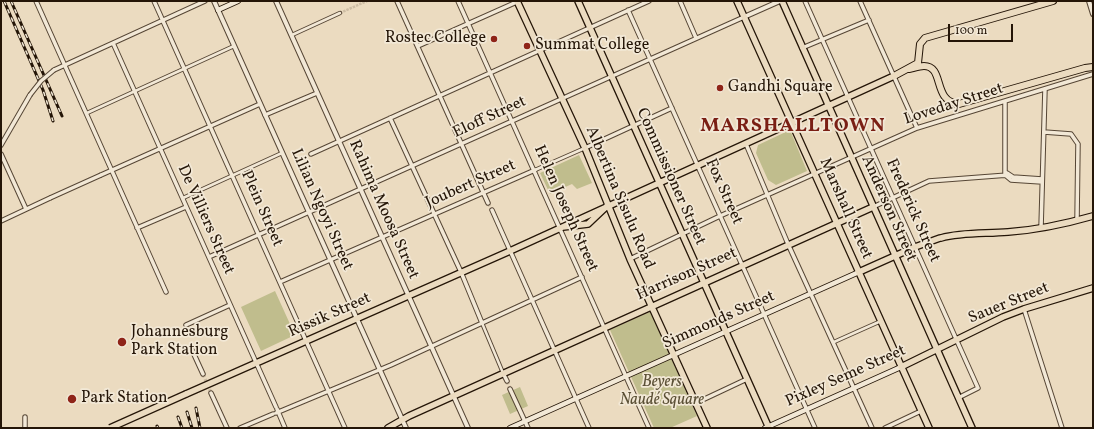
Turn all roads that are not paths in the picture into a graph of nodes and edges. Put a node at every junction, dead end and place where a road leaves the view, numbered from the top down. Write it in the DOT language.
graph roads {
  1 [pos="36,1"];
  2 [pos="154,1"];
  3 [pos="205,1"];
  4 [pos="214,1"];
  5 [pos="238,1"];
  6 [pos="276,1"];
  7 [pos="397,1"];
  8 [pos="458,1"];
  9 [pos="518,1"];
  10 [pos="578,1"];
  11 [pos="649,1"];
  12 [pos="680,1"];
  13 [pos="737,1"];
  14 [pos="781,1"];
  15 [pos="805,1"];
  16 [pos="860,1"];
  17 [pos="1053,1"];
  18 [pos="1089,1"];
  19 [pos="218,10"];
  20 [pos="628,10"];
  21 [pos="340,13"];
  22 [pos="1093,14"];
  23 [pos="744,16"];
  24 [pos="163,20"];
  25 [pos="869,20"];
  26 [pos="468,24"];
  27 [pos="590,28"];
  28 [pos="291,35"];
  29 [pos="696,38"];
  30 [pos="822,40"];
  31 [pos="113,43"];
  32 [pos="234,46"];
  33 [pos="418,46"];
  34 [pos="802,48"];
  35 [pos="540,51"];
  36 [pos="649,59"];
  37 [pos="65,65"];
  38 [pos="1093,67"];
  39 [pos="184,69"];
  40 [pos="909,69"];
  41 [pos="490,74"];
  42 [pos="1093,74"];
  43 [pos="611,76"];
  44 [pos="894,76"];
  45 [pos="1045,89"];
  46 [pos="135,92"];
  47 [pos="317,92"];
  48 [pos="440,95"];
  49 [pos="562,98"];
  50 [pos="848,98"];
  51 [pos="1005,101"];
  52 [pos="260,104"];
  53 [pos="829,107"];
  54 [pos="672,108"];
  55 [pos="87,113"];
  56 [pos="266,115"];
  57 [pos="390,118"];
  58 [pos="512,121"];
  59 [pos="793,123"];
  60 [pos="634,126"];
  61 [pos="210,127"];
  62 [pos="917,128"];
  63 [pos="1044,132"];
  64 [pos="339,140"];
  65 [pos="463,144"];
  66 [pos="746,144"];
  67 [pos="1,145"];
  68 [pos="160,148"];
  69 [pos="585,148"];
  70 [pos="871,148"];
  71 [pos="282,152"];
  72 [pos="1,154"];
  73 [pos="312,154"];
  74 [pos="851,157"];
  75 [pos="412,166"];
  76 [pos="698,166"];
  77 [pos="534,170"];
  78 [pos="112,171"];
  79 [pos="815,173"];
  80 [pos="1007,174"];
  81 [pos="232,176"];
  82 [pos="1042,181"];
  83 [pos="659,183"];
  84 [pos="361,189"];
  85 [pos="484,192"];
  86 [pos="767,195"];
  87 [pos="183,198"];
  88 [pos="893,198"];
  89 [pos="488,202"];
  90 [pos="607,206"];
  91 [pos="186,207"];
  92 [pos="873,207"];
  93 [pos="26,209"];
  94 [pos="492,210"];
  95 [pos="309,212"];
  96 [pos="434,215"];
  97 [pos="720,216"];
  98 [pos="1093,216"];
  99 [pos="1077,220"];
  100 [pos="1,221"];
  101 [pos="837,223"];
  102 [pos="137,228"];
  103 [pos="560,228"];
  104 [pos="1041,228"];
  105 [pos="681,234"];
  106 [pos="259,235"];
  107 [pos="382,237"];
  108 [pos="788,244"];
  109 [pos="915,247"];
  110 [pos="510,251"];
  111 [pos="895,256"];
  112 [pos="209,257"];
  113 [pos="630,259"];
  114 [pos="331,260"];
  115 [pos="742,265"];
  116 [pos="461,272"];
  117 [pos="859,272"];
  118 [pos="582,278"];
  119 [pos="280,282"];
  120 [pos="704,283"];
  121 [pos="1093,288"];
  122 [pos="166,292"];
  123 [pos="811,294"];
  124 [pos="408,295"];
  125 [pos="532,300"];
  126 [pos="230,305"];
  127 [pos="652,305"];
  128 [pos="1024,309"];
  129 [pos="764,315"];
  130 [pos="357,318"];
  131 [pos="881,321"];
  132 [pos="482,324"];
  133 [pos="186,325"];
  134 [pos="604,327"];
  135 [pos="726,332"];
  136 [pos="306,340"];
  137 [pos="957,341"];
  138 [pos="834,342"];
  139 [pos="431,346"];
  140 [pos="192,350"];
  141 [pos="554,350"];
  142 [pos="937,351"];
  143 [pos="674,355"];
  144 [pos="256,363"];
  145 [pos="901,367"];
  146 [pos="380,370"];
  147 [pos="203,374"];
  148 [pos="503,374"];
  149 [pos="626,376"];
  150 [pos="747,379"];
  151 [pos="507,381"];
  152 [pos="854,388"];
  153 [pos="510,389"];
  154 [pos="328,391"];
  155 [pos="211,393"];
  156 [pos="454,396"];
  157 [pos="575,398"];
  158 [pos="958,398"];
  159 [pos="696,402"];
  160 [pos="807,409"];
  161 [pos="276,411"];
  162 [pos="921,411"];
  163 [pos="25,417"];
  164 [pos="403,420"];
  165 [pos="526,421"];
  166 [pos="25,428"];
  167 [pos="110,428"];
  168 [pos="227,428"];
  169 [pos="240,428"];
  170 [pos="285,428"];
  171 [pos="345,428"];
  172 [pos="388,428"];
  173 [pos="406,428"];
  174 [pos="468,428"];
  175 [pos="510,428"];
  176 [pos="528,428"];
  177 [pos="589,428"];
  178 [pos="650,428"];
  179 [pos="707,428"];
  180 [pos="768,428"];
  181 [pos="815,428"];
  182 [pos="872,428"];
  183 [pos="885,428"];
  184 [pos="929,428"];
  185 [pos="972,428"];
  186 [pos="1062,428"];
  1 -- 37 [label="street"];
  2 -- 24 [label="street, Plein Street"];
  3 -- 24 [label="street"];
  4 -- 19 [label="street, Lilian Ngoyi Street"];
  5 -- 19 [label="main road"];
  6 -- 28 [label="street, Rahima Moosa Street"];
  7 -- 33 [label="street"];
  8 -- 26 [label="street, Helen Joseph Street"];
  9 -- 26 [label="street"];
  9 -- 35 [label="main road, Albertina Sisulu Road"];
  10 -- 27 [label="main road, Commissioner Street"];
  11 -- 20 [label="street"];
  12 -- 29 [label="street"];
  13 -- 23 [label="main road, Marshall Street"];
  14 -- 23 [label="street, Eloff Street"];
  14 -- 34 [label="main road, Anderson Street"];
  15 -- 30 [label="street, Frederick Street"];
  16 -- 25 [label="street"];
  17 -- 40 [label="highway"];
  18 -- 22 [label="street"];
  19 -- 32 [label="street, Lilian Ngoyi Street"];
  20 -- 27 [label="street"];
  20 -- 36 [label="street, Fox Street"];
  21 -- 28 [label="street"];
  23 -- 29 [label="street, Eloff Street"];
  23 -- 59 [label="main road, Marshall Street"];
  24 -- 31 [label="street"];
  24 -- 39 [label="street, Plein Street"];
  25 -- 30 [label="street"];
  25 -- 44 [label="street"];
  26 -- 33 [label="street"];
  26 -- 41 [label="street, Helen Joseph Street"];
  27 -- 35 [label="street"];
  27 -- 43 [label="main road, Commissioner Street"];
  28 -- 47 [label="street, Rahima Moosa Street"];
  29 -- 36 [label="street, Eloff Street"];
  30 -- 34 [label="street"];
  30 -- 50 [label="street, Frederick Street"];
  31 -- 37 [label="street"];
  31 -- 46 [label="street, De Villiers Street"];
  32 -- 39 [label="street"];
  32 -- 52 [label="street, Lilian Ngoyi Street"];
  33 -- 48 [label="street"];
  34 -- 53 [label="main road, Anderson Street"];
  35 -- 41 [label="street"];
  35 -- 49 [label="main road, Albertina Sisulu Road"];
  36 -- 43 [label="street, Eloff Street"];
  36 -- 54 [label="street, Fox Street"];
  37 -- 55 [label="street"];
  37 -- 67 [label="street, bridge"];
  38 -- 40 [label="highway"];
  39 -- 46 [label="street"];
  39 -- 61 [label="street, Plein Street"];
  40 -- 44 [label="highway"];
  41 -- 48 [label="street"];
  41 -- 58 [label="street, Helen Joseph Street"];
  42 -- 45 [label="street, Loveday Street"];
  43 -- 49 [label="street, Eloff Street"];
  43 -- 60 [label="main road, Commissioner Street"];
  44 -- 50 [label="main road, Rissik Street"];
  44 -- 62 [label="street"];
  45 -- 51 [label="street, Loveday Street"];
  45 -- 63 [label="street"];
  46 -- 55 [label="street"];
  46 -- 68 [label="street, De Villiers Street"];
  47 -- 56 [label="street"];
  47 -- 64 [label="street, Rahima Moosa Street"];
  48 -- 57 [label="street"];
  48 -- 65 [label="street"];
  49 -- 58 [label="street, Eloff Street"];
  49 -- 69 [label="main road, Albertina Sisulu Road"];
  50 -- 53 [label="main road, Rissik Street"];
  50 -- 70 [label="street, Frederick Street"];
  51 -- 62 [label="street, Loveday Street"];
  51 -- 80 [label="street"];
  52 -- 56 [label="street, Lilian Ngoyi Street"];
  52 -- 61 [label="street"];
  53 -- 59 [label="main road, Rissik Street"];
  53 -- 74 [label="main road, Anderson Street"];
  54 -- 60 [label="street, Joubert Street"];
  54 -- 76 [label="street, Fox Street"];
  55 -- 78 [label="street"];
  56 -- 71 [label="street, Lilian Ngoyi Street"];
  57 -- 64 [label="street"];
  57 -- 75 [label="street"];
  58 -- 65 [label="street, Eloff Street"];
  58 -- 77 [label="street, Helen Joseph Street"];
  59 -- 66 [label="main road, Rissik Street"];
  59 -- 79 [label="main road, Marshall Street"];
  60 -- 69 [label="street, Joubert Street"];
  60 -- 83 [label="main road, Commissioner Street"];
  61 -- 68 [label="street"];
  61 -- 81 [label="street, Plein Street"];
  62 -- 70 [label="street, Loveday Street"];
  63 -- 82 [label="street"];
  63 -- 99 [label="street"];
  64 -- 73 [label="street"];
  64 -- 84 [label="street, Rahima Moosa Street"];
  65 -- 75 [label="street, Eloff Street"];
  65 -- 85 [label="street"];
  66 -- 76 [label="main road, Rissik Street"];
  66 -- 86 [label="street"];
  68 -- 78 [label="street"];
  68 -- 87 [label="street, De Villiers Street"];
  69 -- 77 [label="street, Joubert Street"];
  69 -- 90 [label="main road, Albertina Sisulu Road"];
  70 -- 74 [label="street, Loveday Street"];
  70 -- 88 [label="street, Frederick Street"];
  71 -- 81 [label="street"];
  71 -- 95 [label="street, Lilian Ngoyi Street"];
  72 -- 93 [label="street"];
  74 -- 79 [label="street, Loveday Street"];
  74 -- 92 [label="main road, Anderson Street"];
  75 -- 84 [label="street, Eloff Street"];
  75 -- 96 [label="street"];
  76 -- 83 [label="main road, Rissik Street"];
  76 -- 97 [label="street, Fox Street"];
  77 -- 85 [label="street, Joubert Street"];
  77 -- 103 [label="street, Helen Joseph Street"];
  78 -- 93 [label="street, bridge"];
  78 -- 102 [label="street"];
  79 -- 86 [label="street, Loveday Street"];
  79 -- 101 [label="main road, Marshall Street"];
  80 -- 82 [label="street"];
  80 -- 88 [label="street, Harrison Street"];
  81 -- 87 [label="street"];
  81 -- 106 [label="street, Plein Street"];
  82 -- 104 [label="street"];
  83 -- 90 [label="main road, Rissik Street"];
  83 -- 105 [label="main road, Commissioner Street"];
  84 -- 95 [label="street, Eloff Street"];
  84 -- 107 [label="street, Rahima Moosa Street"];
  85 -- 89 [label="street"];
  85 -- 96 [label="street, Joubert Street"];
  86 -- 97 [label="street, Loveday Street"];
  86 -- 108 [label="street"];
  87 -- 91 [label="street, De Villiers Street"];
  88 -- 92 [label="street, Harrison Street"];
  88 -- 109 [label="street, Frederick Street"];
  90 -- 103 [label="main road, Rissik Street"];
  90 -- 103 [label="main road, Rissik Street"];
  90 -- 113 [label="main road, Albertina Sisulu Road"];
  91 -- 102 [label="street"];
  91 -- 112 [label="street, De Villiers Street"];
  92 -- 101 [label="main road, Harrison Street"];
  92 -- 111 [label="main road, Anderson Street"];
  93 -- 100 [label="street"];
  94 -- 110 [label="street"];
  95 -- 106 [label="street, Eloff Street"];
  95 -- 114 [label="street, Lilian Ngoyi Street"];
  96 -- 107 [label="street, Joubert Street"];
  96 -- 116 [label="street"];
  97 -- 105 [label="street, Loveday Street"];
  97 -- 115 [label="street, Fox Street"];
  98 -- 99 [label="main road, Simmonds Street"];
  99 -- 104 [label="main road, Simmonds Street"];
  101 -- 108 [label="main road, Harrison Street"];
  101 -- 117 [label="main road, Marshall Street"];
  102 -- 122 [label="street"];
  103 -- 110 [label="main road, Rissik Street"];
  103 -- 118 [label="street, Helen Joseph Street"];
  104 -- 109 [label="main road, Simmonds Street"];
  105 -- 113 [label="street, Loveday Street"];
  105 -- 120 [label="main road, Commissioner Street"];
  106 -- 112 [label="street, Eloff Street"];
  106 -- 119 [label="street, Plein Street"];
  107 -- 114 [label="street, Joubert Street"];
  107 -- 124 [label="street, Rahima Moosa Street"];
  108 -- 115 [label="main road, Harrison Street"];
  108 -- 123 [label="street"];
  109 -- 111 [label="main road, Simmonds Street"];
  109 -- 137 [label="street, Frederick Street"];
  110 -- 116 [label="main road, Rissik Street"];
  110 -- 125 [label="street"];
  111 -- 117 [label="main road, Simmonds Street"];
  111 -- 142 [label="main road, Anderson Street"];
  112 -- 126 [label="street, De Villiers Street"];
  113 -- 127 [label="main road, Albertina Sisulu Road"];
  114 -- 119 [label="street, Joubert Street"];
  114 -- 130 [label="street, Lilian Ngoyi Street"];
  115 -- 120 [label="main road, Harrison Street"];
  115 -- 129 [label="street, Fox Street"];
  116 -- 124 [label="main road, Rissik Street"];
  116 -- 132 [label="street"];
  117 -- 123 [label="main road, Simmonds Street"];
  117 -- 131 [label="main road, Marshall Street"];
  118 -- 125 [label="street"];
  118 -- 134 [label="street, Helen Joseph Street"];
  119 -- 136 [label="street, Plein Street"];
  120 -- 127 [label="main road, Harrison Street"];
  120 -- 135 [label="main road, Commissioner Street"];
  121 -- 128 [label="main road, Sauer Street"];
  123 -- 129 [label="main road, Simmonds Street"];
  123 -- 138 [label="street"];
  124 -- 130 [label="main road, Rissik Street"];
  124 -- 139 [label="street, Rahima Moosa Street"];
  125 -- 132 [label="street"];
  125 -- 141 [label="street"];
  126 -- 133 [label="street"];
  126 -- 144 [label="street, De Villiers Street"];
  127 -- 134 [label="main road, Harrison Street"];
  127 -- 143 [label="main road, Albertina Sisulu Road"];
  128 -- 137 [label="main road, Sauer Street"];
  128 -- 186 [label="street"];
  129 -- 135 [label="main road, Simmonds Street"];
  129 -- 160 [label="street, Fox Street"];
  130 -- 136 [label="main road, Rissik Street"];
  130 -- 146 [label="street, Lilian Ngoyi Street"];
  131 -- 138 [label="street"];
  131 -- 145 [label="main road, Marshall Street"];
  132 -- 139 [label="street"];
  132 -- 148 [label="street"];
  134 -- 141 [label="main road, Harrison Street"];
  134 -- 149 [label="street, Helen Joseph Street"];
  135 -- 143 [label="main road, Simmonds Street"];
  135 -- 150 [label="main road, Commissioner Street"];
  136 -- 144 [label="main road, Rissik Street"];
  136 -- 154 [label="street, Plein Street"];
  137 -- 142 [label="main road, Sauer Street"];
  137 -- 158 [label="street, Frederick Street"];
  138 -- 152 [label="street"];
  139 -- 146 [label="street"];
  139 -- 156 [label="street, Rahima Moosa Street"];
  140 -- 147 [label="street"];
  141 -- 148 [label="main road, Harrison Street"];
  141 -- 157 [label="street"];
  142 -- 145 [label="main road, Pixley Seme Street"];
  142 -- 158 [label="main road, Anderson Street"];
  143 -- 149 [label="main road, Simmonds Street"];
  143 -- 159 [label="main road, Albertina Sisulu Road"];
  144 -- 161 [label="street, De Villiers Street"];
  144 -- 167 [label="main road, Rissik Street, bridge"];
  145 -- 152 [label="main road, Pixley Seme Street"];
  145 -- 162 [label="main road, Marshall Street"];
  146 -- 154 [label="street"];
  146 -- 164 [label="street, Lilian Ngoyi Street"];
  148 -- 151 [label="street"];
  148 -- 156 [label="main road, Harrison Street"];
  149 -- 157 [label="main road, Simmonds Street"];
  149 -- 178 [label="street, Helen Joseph Street"];
  150 -- 159 [label="street"];
  150 -- 180 [label="main road, Commissioner Street"];
  152 -- 160 [label="main road, Pixley Seme Street"];
  152 -- 182 [label="street"];
  153 -- 165 [label="street"];
  154 -- 161 [label="street"];
  154 -- 171 [label="street, Plein Street"];
  155 -- 168 [label="street"];
  156 -- 164 [label="main road, Harrison Street"];
  156 -- 174 [label="street, Rahima Moosa Street"];
  157 -- 165 [label="main road, Simmonds Street"];
  157 -- 177 [label="street"];
  158 -- 185 [label="main road, Anderson Street"];
  159 -- 179 [label="main road, Albertina Sisulu Road"];
  160 -- 180 [label="main road, Pixley Seme Street"];
  160 -- 181 [label="street, Fox Street"];
  161 -- 169 [label="street"];
  161 -- 170 [label="street, De Villiers Street"];
  162 -- 183 [label="street"];
  162 -- 184 [label="main road, Marshall Street"];
  163 -- 166 [label="street"];
  164 -- 172 [label="main road, Harrison Street"];
  164 -- 173 [label="street, Lilian Ngoyi Street"];
  165 -- 175 [label="main road, Simmonds Street"];
  165 -- 176 [label="street"];
}
